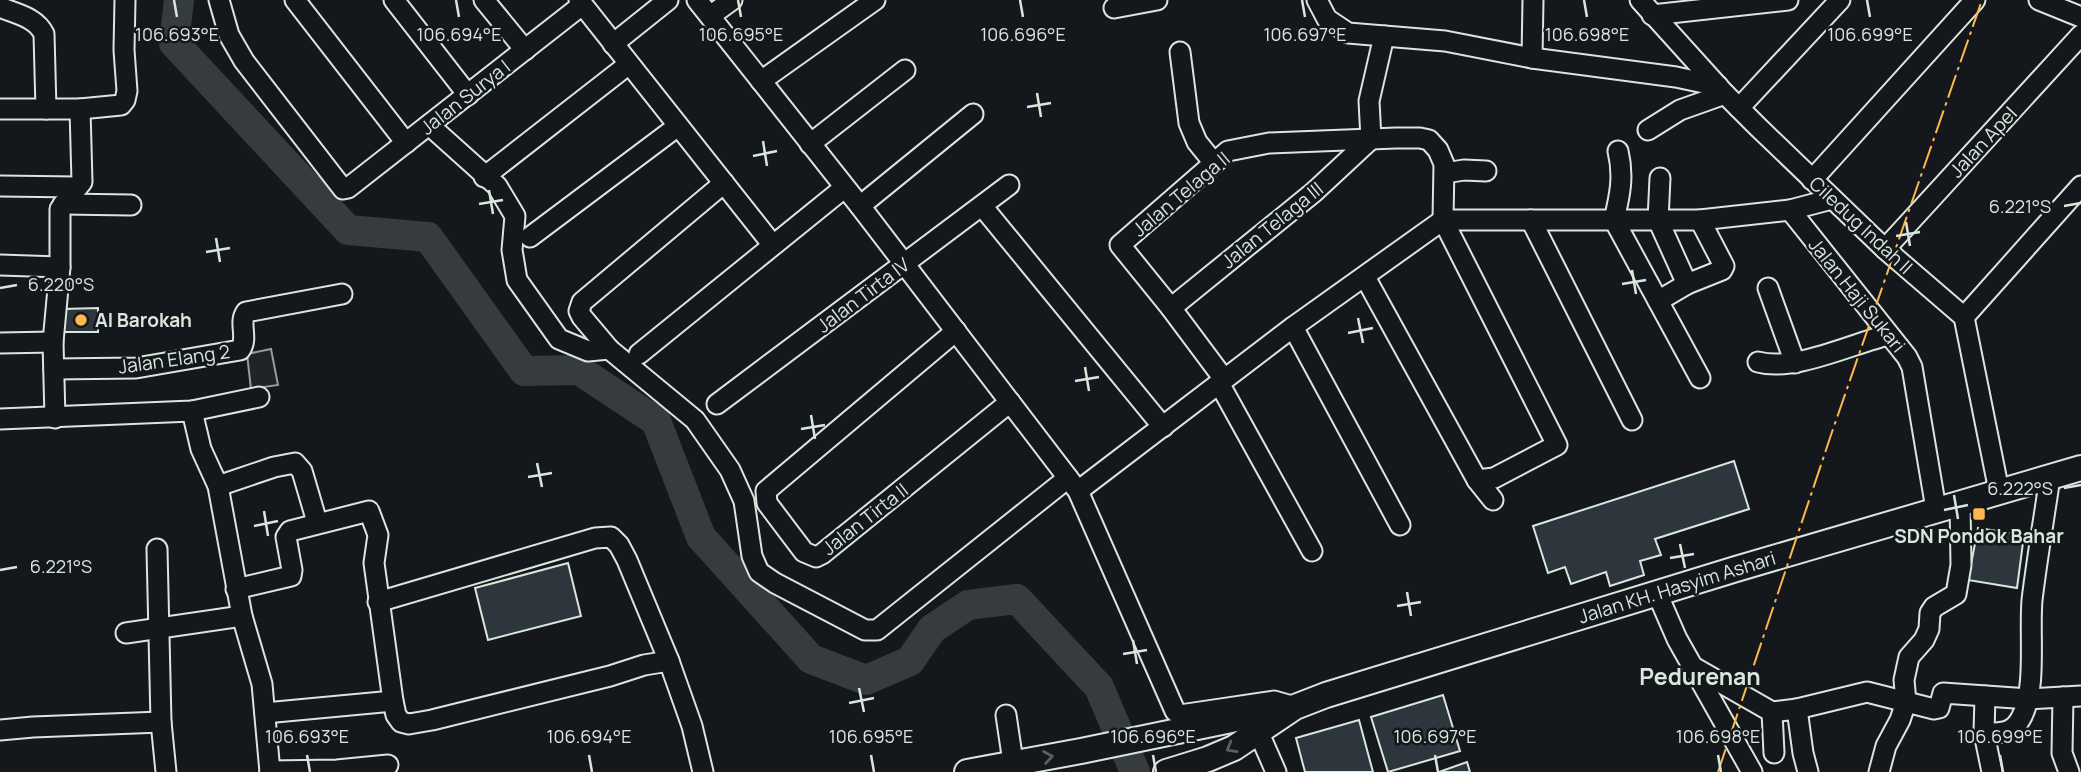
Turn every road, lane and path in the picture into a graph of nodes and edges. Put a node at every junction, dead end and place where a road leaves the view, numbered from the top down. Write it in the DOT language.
graph roads {
  1 [pos="125,0"];
  2 [pos="219,0"];
  3 [pos="295,0"];
  4 [pos="394,0"];
  5 [pos="484,0"];
  6 [pos="668,0"];
  7 [pos="698,0"];
  8 [pos="732,0"];
  9 [pos="875,0"];
  10 [pos="1157,0"];
  11 [pos="1317,0"];
  12 [pos="1533,0"];
  13 [pos="1788,0"];
  14 [pos="1840,0"];
  15 [pos="1975,0"];
  16 [pos="2039,0"];
  17 [pos="581,2"];
  18 [pos="0,7"];
  19 [pos="1646,7"];
  20 [pos="1114,8"];
  21 [pos="710,16"];
  22 [pos="2081,17"];
  23 [pos="2081,35"];
  24 [pos="1384,36"];
  25 [pos="613,44"];
  26 [pos="525,50"];
  27 [pos="1180,52"];
  28 [pos="1532,58"];
  29 [pos="629,64"];
  30 [pos="905,70"];
  31 [pos="761,81"];
  32 [pos="468,95"];
  33 [pos="1727,96"];
  34 [pos="0,109"];
  35 [pos="46,109"];
  36 [pos="80,109"];
  37 [pos="973,114"];
  38 [pos="429,125"];
  39 [pos="678,126"];
  40 [pos="1648,130"];
  41 [pos="1371,139"];
  42 [pos="406,143"];
  43 [pos="810,144"];
  44 [pos="1618,150"];
  45 [pos="1214,163"];
  46 [pos="1486,171"];
  47 [pos="1445,173"];
  48 [pos="484,177"];
  49 [pos="1660,177"];
  50 [pos="1812,180"];
  51 [pos="724,183"];
  52 [pos="1009,185"];
  53 [pos="0,186"];
  54 [pos="2081,186"];
  55 [pos="77,187"];
  56 [pos="844,188"];
  57 [pos="1832,199"];
  58 [pos="63,204"];
  59 [pos="131,205"];
  60 [pos="860,206"];
  61 [pos="982,206"];
  62 [pos="1790,210"];
  63 [pos="1443,220"];
  64 [pos="1531,220"];
  65 [pos="1614,220"];
  66 [pos="1658,220"];
  67 [pos="1700,220"];
  68 [pos="530,237"];
  69 [pos="772,244"];
  70 [pos="1885,249"];
  71 [pos="904,264"];
  72 [pos="0,265"];
  73 [pos="60,267"];
  74 [pos="1365,277"];
  75 [pos="1687,284"];
  76 [pos="1768,288"];
  77 [pos="342,294"];
  78 [pos="1658,301"];
  79 [pos="1171,308"];
  80 [pos="1964,317"];
  81 [pos="1293,327"];
  82 [pos="956,331"];
  83 [pos="1888,335"];
  84 [pos="53,342"];
  85 [pos="0,343"];
  86 [pos="609,348"];
  87 [pos="639,354"];
  88 [pos="1758,362"];
  89 [pos="1795,363"];
  90 [pos="54,369"];
  91 [pos="1700,377"];
  92 [pos="1221,381"];
  93 [pos="260,397"];
  94 [pos="1010,402"];
  95 [pos="717,404"];
  96 [pos="192,411"];
  97 [pos="55,418"];
  98 [pos="0,419"];
  99 [pos="1632,420"];
  100 [pos="1163,427"];
  101 [pos="2081,468"];
  102 [pos="2050,477"];
  103 [pos="1477,480"];
  104 [pos="1073,484"];
  105 [pos="218,486"];
  106 [pos="1999,491"];
  107 [pos="1493,500"];
  108 [pos="1960,502"];
  109 [pos="1936,509"];
  110 [pos="317,522"];
  111 [pos="1400,525"];
  112 [pos="157,549"];
  113 [pos="1312,551"];
  114 [pos="236,589"];
  115 [pos="1657,593"];
  116 [pos="379,602"];
  117 [pos="242,616"];
  118 [pos="159,629"];
  119 [pos="126,633"];
  120 [pos="669,661"];
  121 [pos="1695,668"];
  122 [pos="1985,696"];
  123 [pos="2072,696"];
  124 [pos="2029,699"];
  125 [pos="393,701"];
  126 [pos="1906,702"];
  127 [pos="1797,709"];
  128 [pos="1772,712"];
  129 [pos="265,713"];
  130 [pos="1006,715"];
  131 [pos="1277,718"];
  132 [pos="161,722"];
  133 [pos="0,730"];
  134 [pos="1984,733"];
  135 [pos="1774,753"];
  136 [pos="1013,762"];
  137 [pos="387,765"];
  138 [pos="1173,770"];
  139 [pos="270,771"];
  140 [pos="166,772"];
  141 [pos="703,772"];
  142 [pos="967,772"];
  143 [pos="1276,772"];
  144 [pos="1752,772"];
  145 [pos="1808,772"];
  146 [pos="1879,772"];
  147 [pos="1992,772"];
  148 [pos="2069,772"];
  1 -- 36 [label="street"];
  2 -- 42 [label="street, Jalan Surya I"];
  3 -- 42 [label="street"];
  4 -- 32 [label="street"];
  5 -- 26 [label="street"];
  6 -- 25 [label="street"];
  7 -- 21 [label="street"];
  8 -- 21 [label="street"];
  9 -- 31 [label="street"];
  10 -- 20 [label="street"];
  11 -- 24 [label="street"];
  12 -- 28 [label="street"];
  13 -- 19 [label="street"];
  14 -- 33 [label="street"];
  15 -- 50 [label="street"];
  16 -- 22 [label="street"];
  17 -- 25 [label="street"];
  17 -- 26 [label="street, Jalan Surya I"];
  18 -- 35 [label="street"];
  19 -- 33 [label="street, Ciledug Indah II"];
  21 -- 31 [label="street"];
  23 -- 70 [label="street, Jalan Apel"];
  24 -- 28 [label="street"];
  24 -- 41 [label="street"];
  25 -- 29 [label="street"];
  26 -- 32 [label="street, Jalan Surya I"];
  27 -- 45 [label="street"];
  28 -- 33 [label="street"];
  29 -- 39 [label="street"];
  29 -- 48 [label="street"];
  30 -- 43 [label="street"];
  31 -- 43 [label="street"];
  32 -- 38 [label="street, Jalan Surya I"];
  33 -- 40 [label="street"];
  33 -- 50 [label="street, Ciledug Indah II"];
  34 -- 35 [label="street"];
  35 -- 36 [label="street"];
  36 -- 55 [label="street"];
  37 -- 60 [label="street"];
  38 -- 42 [label="street, Jalan Surya I"];
  38 -- 48 [label="street"];
  39 -- 51 [label="street"];
  39 -- 68 [label="street"];
  41 -- 45 [label="street, Jalan Telaga II"];
  41 -- 47 [label="street, Jalan Telaga II"];
  41 -- 79 [label="street, Jalan Telaga III"];
  43 -- 56 [label="street"];
  44 -- 65 [label="street"];
  45 -- 79 [label="street, Jalan Telaga II"];
  46 -- 47 [label="street"];
  47 -- 63 [label="street"];
  48 -- 86 [label="street"];
  49 -- 66 [label="street"];
  50 -- 57 [label="street, Ciledug Indah II"];
  51 -- 69 [label="street"];
  51 -- 86 [label="street"];
  52 -- 61 [label="street, Jalan Tirta IV"];
  53 -- 55 [label="street"];
  54 -- 80 [label="street"];
  55 -- 58 [label="street"];
  56 -- 60 [label="street"];
  56 -- 69 [label="street"];
  57 -- 62 [label="street"];
  57 -- 70 [label="street, Ciledug Indah II"];
  58 -- 59 [label="street"];
  58 -- 73 [label="street"];
  60 -- 71 [label="street"];
  61 -- 71 [label="street, Jalan Tirta IV"];
  61 -- 100 [label="street"];
  62 -- 67 [label="street"];
  62 -- 83 [label="street, Jalan Haji Sukari"];
  63 -- 64 [label="street"];
  63 -- 74 [label="street"];
  63 -- 103 [label="street"];
  64 -- 65 [label="street"];
  64 -- 99 [label="street"];
  65 -- 66 [label="street"];
  65 -- 78 [label="street"];
  66 -- 67 [label="street"];
  66 -- 75 [label="street"];
  67 -- 75 [label="street"];
  69 -- 87 [label="street"];
  70 -- 80 [label="street, Ciledug Indah II"];
  71 -- 82 [label="street"];
  71 -- 95 [label="street, Jalan Tirta IV"];
  72 -- 73 [label="street"];
  73 -- 84 [label="street"];
  74 -- 81 [label="street"];
  74 -- 103 [label="street"];
  75 -- 78 [label="street"];
  76 -- 89 [label="street"];
  77 -- 90 [label="street, Jalan Elang 2"];
  78 -- 91 [label="street"];
  79 -- 92 [label="street, Jalan Telaga II"];
  80 -- 106 [label="street"];
  81 -- 92 [label="street"];
  81 -- 111 [label="street"];
  82 -- 94 [label="street"];
  82 -- 94 [label="street, Jalan Tirta II"];
  83 -- 89 [label="street"];
  83 -- 109 [label="street, Jalan Haji Sukari"];
  84 -- 85 [label="street"];
  84 -- 90 [label="street"];
  86 -- 104 [label="street"];
  88 -- 89 [label="street"];
  90 -- 97 [label="street"];
  92 -- 100 [label="street"];
  92 -- 113 [label="street, Jalan Telaga II"];
  93 -- 96 [label="street"];
  94 -- 104 [label="street"];
  96 -- 97 [label="street"];
  96 -- 105 [label="street"];
  97 -- 98 [label="street"];
  100 -- 104 [label="street"];
  101 -- 102 [label="main road, Jalan KH. Hasyim Ashari"];
  102 -- 106 [label="main road, Jalan KH. Hasyim Ashari"];
  102 -- 124 [label="street"];
  103 -- 107 [label="street"];
  104 -- 131 [label="street"];
  105 -- 110 [label="street"];
  105 -- 114 [label="street"];
  106 -- 108 [label="main road, Jalan KH. Hasyim Ashari"];
  108 -- 109 [label="main road, Jalan KH. Hasyim Ashari"];
  108 -- 126 [label="street"];
  109 -- 115 [label="main road, Jalan KH. Hasyim Ashari"];
  110 -- 114 [label="street"];
  110 -- 116 [label="street"];
  112 -- 118 [label="street"];
  114 -- 117 [label="street"];
  115 -- 121 [label="street"];
  115 -- 131 [label="main road, Jalan KH. Hasyim Ashari"];
  116 -- 120 [label="street"];
  116 -- 125 [label="street"];
  117 -- 118 [label="street"];
  117 -- 129 [label="street"];
  118 -- 119 [label="street"];
  118 -- 132 [label="street"];
  120 -- 125 [label="street"];
  120 -- 141 [label="street"];
  121 -- 128 [label="street"];
  121 -- 144 [label="street"];
  122 -- 124 [label="street"];
  122 -- 126 [label="street"];
  122 -- 134 [label="street"];
  123 -- 124 [label="street"];
  123 -- 148 [label="street"];
  124 -- 134 [label="street"];
  125 -- 129 [label="street"];
  126 -- 127 [label="street"];
  126 -- 146 [label="street"];
  127 -- 128 [label="street"];
  127 -- 145 [label="street"];
  128 -- 135 [label="street"];
  129 -- 139 [label="street"];
  130 -- 136 [label="street"];
  136 -- 131 [label="main road, Jalan KH. Hasyim Ashari, one-way"];
  131 -- 138 [label="main road, Jalan KH. Hasyim Ashari, one-way"];
  131 -- 143 [label="street"];
  132 -- 133 [label="street"];
  132 -- 140 [label="street"];
  134 -- 147 [label="street"];
  136 -- 142 [label="main road, Jalan KH. Hasyim Ashari"];
  137 -- 139 [label="street"];
}
